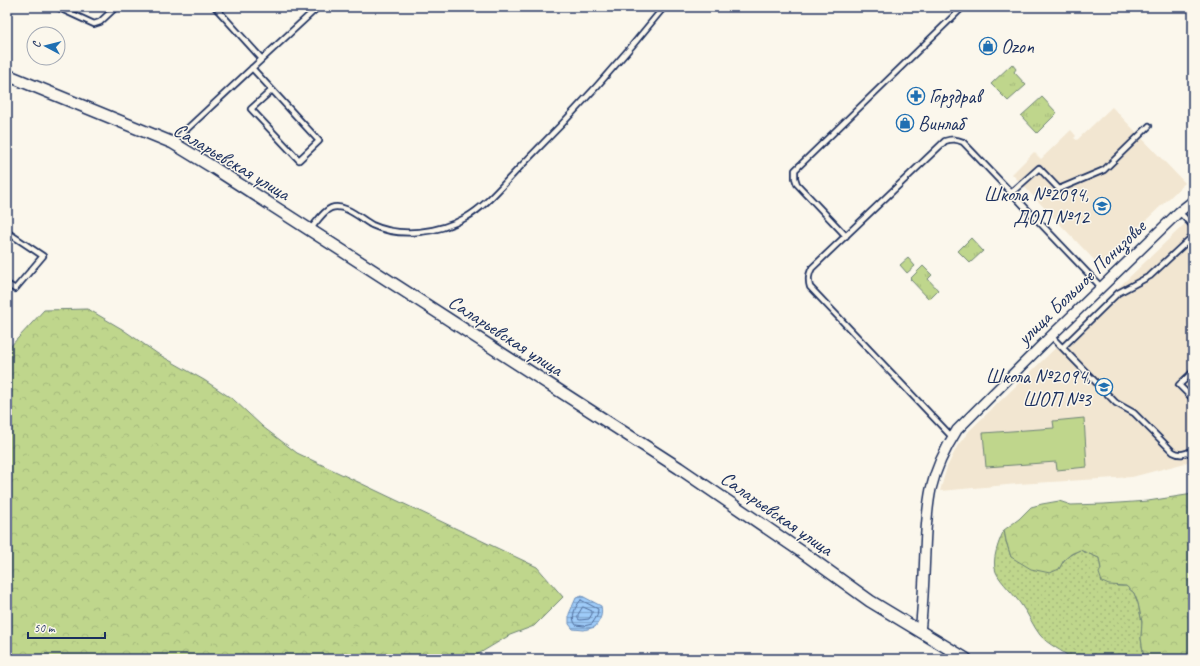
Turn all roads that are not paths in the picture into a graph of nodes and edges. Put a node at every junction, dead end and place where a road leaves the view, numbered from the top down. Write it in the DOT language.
graph roads {
  1 [pos="57,7"];
  2 [pos="116,7"];
  3 [pos="215,7"];
  4 [pos="318,7"];
  5 [pos="664,7"];
  6 [pos="963,7"];
  7 [pos="262,59"];
  8 [pos="252,68"];
  9 [pos="7,75"];
  10 [pos="272,90"];
  11 [pos="1149,126"];
  12 [pos="172,143"];
  13 [pos="1011,193"];
  14 [pos="1193,201"];
  15 [pos="1179,212"];
  16 [pos="1193,226"];
  17 [pos="310,230"];
  18 [pos="7,232"];
  19 [pos="846,236"];
  20 [pos="1193,236"];
  21 [pos="7,284"];
  22 [pos="1101,287"];
  23 [pos="1051,336"];
  24 [pos="1062,347"];
  25 [pos="1193,372"];
  26 [pos="1193,399"];
  27 [pos="952,437"];
  28 [pos="1193,450"];
  29 [pos="920,632"];
  30 [pos="966,659"];
  1 -- 2 [label="lane"];
  3 -- 7 [label="lane"];
  4 -- 7 [label="lane"];
  5 -- 17 [label="lane"];
  6 -- 19 [label="lane"];
  7 -- 8 [label="lane"];
  8 -- 10 [label="lane"];
  8 -- 12 [label="lane"];
  9 -- 12 [label="street, Саларьевская улица"];
  10 -- 10 [label="lane"];
  11 -- 13 [label="lane"];
  12 -- 17 [label="street, Саларьевская улица"];
  13 -- 19 [label="lane"];
  13 -- 22 [label="lane"];
  14 -- 15 [label="street, улица Большое Понизовье"];
  15 -- 16 [label="lane"];
  15 -- 22 [label="street, улица Большое Понизовье"];
  17 -- 29 [label="street, Саларьевская улица"];
  18 -- 21 [label="lane"];
  19 -- 27 [label="lane"];
  20 -- 24 [label="lane"];
  22 -- 23 [label="street, улица Большое Понизовье"];
  23 -- 24 [label="lane"];
  23 -- 27 [label="street, улица Большое Понизовье"];
  24 -- 28 [label="lane"];
  25 -- 26 [label="lane"];
  27 -- 29 [label="street, улица Большое Понизовье"];
  29 -- 30 [label="street, Саларьевская улица"];
}
